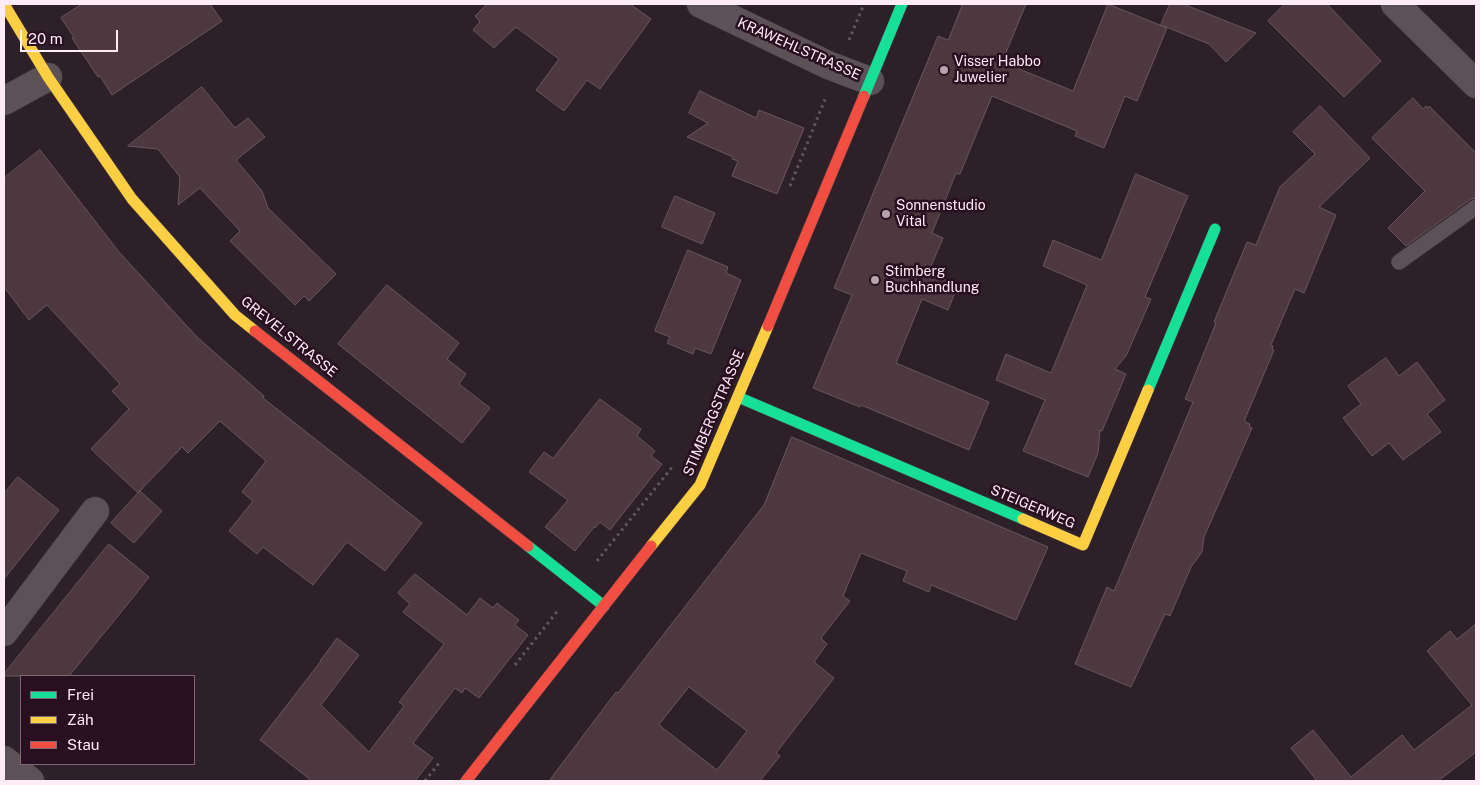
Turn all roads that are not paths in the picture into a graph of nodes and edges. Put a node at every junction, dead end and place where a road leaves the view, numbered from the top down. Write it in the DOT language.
graph roads {
  1 [pos="4,4"];
  2 [pos="701,4"];
  3 [pos="902,4"];
  4 [pos="1395,4"];
  5 [pos="48,77"];
  6 [pos="870,81"];
  7 [pos="1476,84"];
  8 [pos="4,101"];
  9 [pos="1476,207"];
  10 [pos="1215,229"];
  11 [pos="1399,262"];
  12 [pos="738,397"];
  13 [pos="95,511"];
  14 [pos="604,606"];
  15 [pos="4,632"];
  16 [pos="4,760"];
  17 [pos="30,781"];
  18 [pos="466,781"];
  1 -- 5 [label="street, GREVELSTRASSE"];
  2 -- 6 [label="street, KRAWEHLSTRASSE"];
  3 -- 6 [label="street, STIMBERGSTRASSE"];
  4 -- 7 [label="street"];
  5 -- 8 [label="street"];
  5 -- 14 [label="street, GREVELSTRASSE"];
  6 -- 12 [label="street, STIMBERGSTRASSE"];
  9 -- 11 [label="lane"];
  10 -- 12 [label="street, STEIGERWEG"];
  12 -- 14 [label="street, STIMBERGSTRASSE"];
  13 -- 15 [label="street"];
  14 -- 18 [label="street, STIMBERGSTRASSE"];
  16 -- 17 [label="street"];
}
